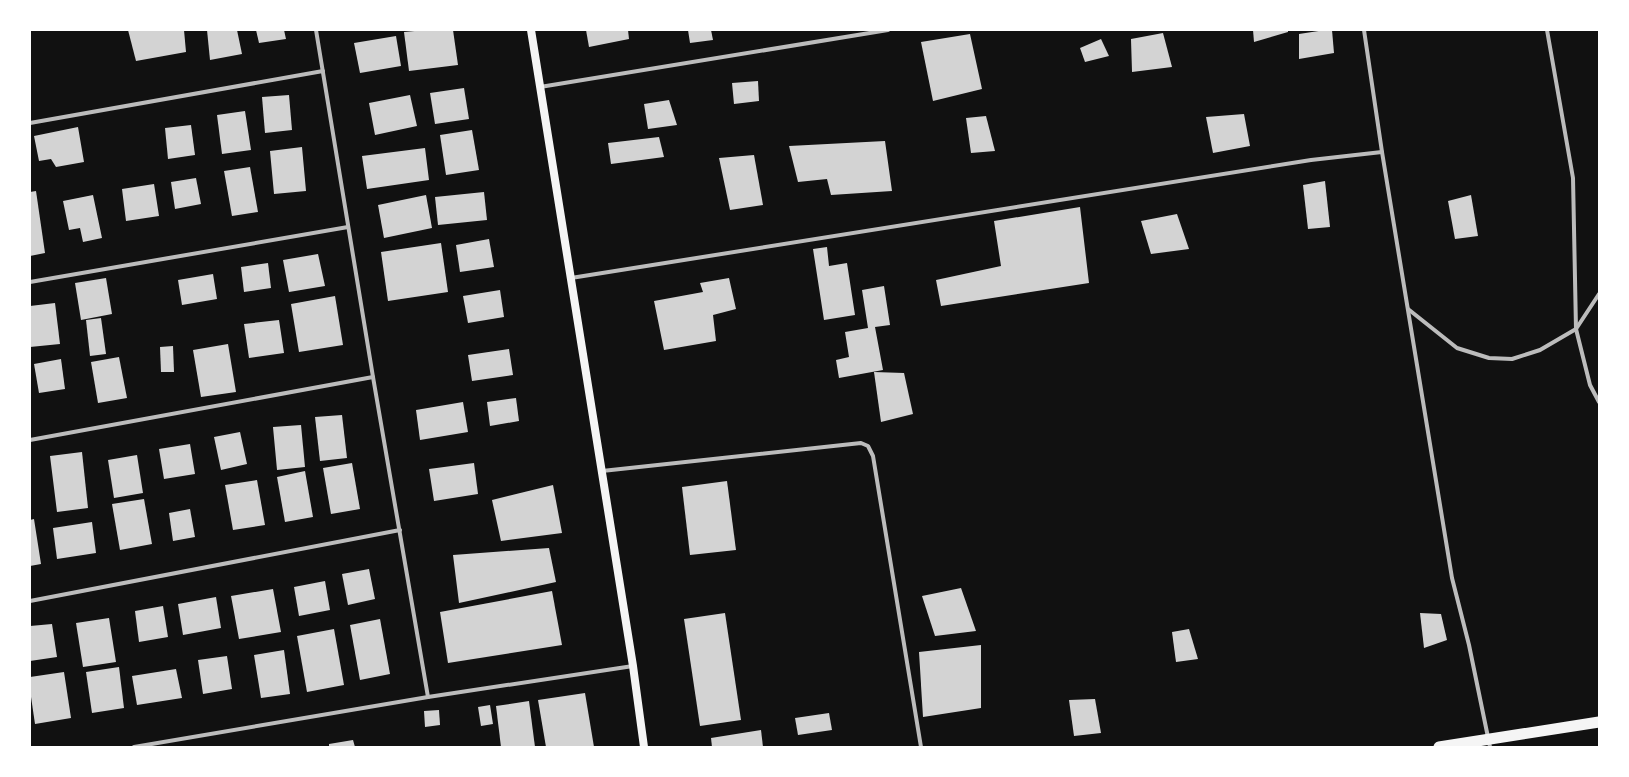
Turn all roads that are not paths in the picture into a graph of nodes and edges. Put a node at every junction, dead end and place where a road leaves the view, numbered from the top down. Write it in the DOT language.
graph roads {
  1 [pos="316,30"];
  2 [pos="531,30"];
  3 [pos="888,30"];
  4 [pos="1364,30"];
  5 [pos="1547,30"];
  6 [pos="323,71"];
  7 [pos="540,87"];
  8 [pos="30,123"];
  9 [pos="1382,152"];
  10 [pos="348,226"];
  11 [pos="571,278"];
  12 [pos="30,282"];
  13 [pos="1599,294"];
  14 [pos="1408,309"];
  15 [pos="1576,329"];
  16 [pos="373,377"];
  17 [pos="1599,402"];
  18 [pos="30,440"];
  19 [pos="602,471"];
  20 [pos="400,530"];
  21 [pos="30,601"];
  22 [pos="633,666"];
  23 [pos="428,697"];
  24 [pos="1599,722"];
  25 [pos="1490,743"];
  26 [pos="134,747"];
  27 [pos="644,747"];
  28 [pos="921,747"];
  29 [pos="1439,747"];
  1 -- 6 [label="street"];
  2 -- 7 [label="main road"];
  3 -- 7 [label="street"];
  4 -- 9 [label="street"];
  5 -- 15 [label="street"];
  6 -- 8 [label="street"];
  6 -- 10 [label="street"];
  7 -- 11 [label="main road"];
  9 -- 11 [label="street"];
  9 -- 14 [label="street"];
  10 -- 12 [label="street"];
  10 -- 16 [label="street"];
  11 -- 19 [label="main road"];
  13 -- 15 [label="street"];
  14 -- 15 [label="street"];
  14 -- 25 [label="street"];
  15 -- 17 [label="street"];
  16 -- 18 [label="street"];
  16 -- 20 [label="street"];
  19 -- 22 [label="main road"];
  19 -- 28 [label="street"];
  20 -- 21 [label="street"];
  20 -- 23 [label="street"];
  22 -- 23 [label="street"];
  22 -- 27 [label="main road"];
  23 -- 26 [label="street"];
  24 -- 25 [label="highway"];
  25 -- 29 [label="highway"];
}
